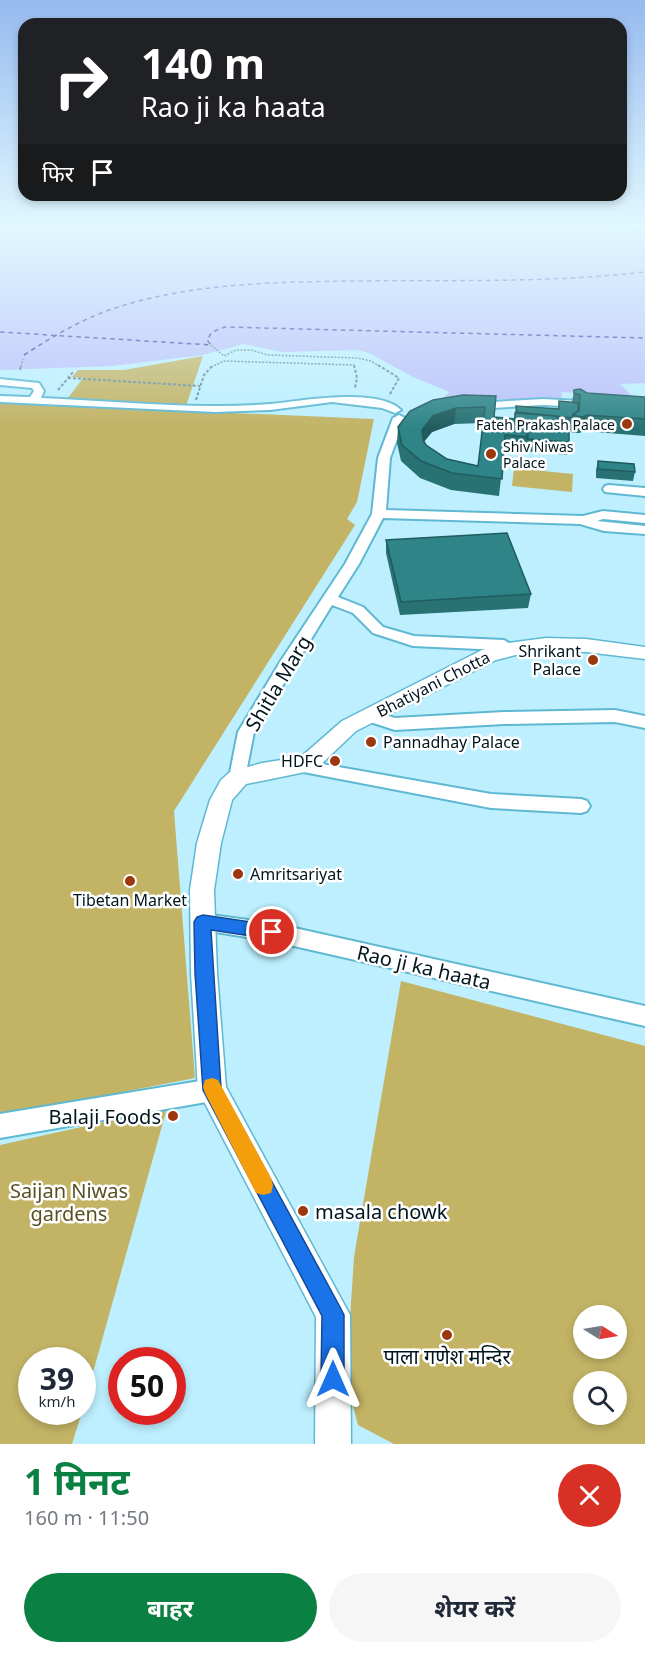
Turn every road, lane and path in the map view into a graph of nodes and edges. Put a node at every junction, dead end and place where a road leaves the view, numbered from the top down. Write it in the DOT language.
graph roads {
  1 [pos="210,345"];
  2 [pos="357,358"];
  3 [pos="23,359"];
  4 [pos="354,365"];
  5 [pos="20,370"];
  6 [pos="74,370"];
  7 [pos="68,378"];
  8 [pos="0,382"];
  9 [pos="200,386"];
  10 [pos="0,390"];
  11 [pos="36,396"];
  12 [pos="0,399"];
  13 [pos="50,401"];
  14 [pos="351,401"];
  15 [pos="592,401"];
  16 [pos="194,407"];
  17 [pos="466,407"];
  18 [pos="401,414"];
  19 [pos="609,489"];
  20 [pos="645,492"];
  21 [pos="379,514"];
  22 [pos="645,519"];
  23 [pos="583,520"];
  24 [pos="645,530"];
  25 [pos="330,599"];
  26 [pos="509,648"];
  27 [pos="645,653"];
  28 [pos="370,716"];
  29 [pos="645,722"];
  30 [pos="299,766"];
  31 [pos="238,778"];
  32 [pos="581,806"];
  33 [pos="203,922"];
  34 [pos="645,1016"];
  35 [pos="212,1090"];
  36 [pos="0,1126"];
  37 [pos="333,1444"];
  1 -- 2 [label="path"];
  2 -- 4 [label="path"];
  2 -- 18 [label="path"];
  3 -- 5 [label="path"];
  4 -- 9 [label="path"];
  4 -- 14 [label="path"];
  6 -- 7 [label="path"];
  7 -- 9 [label="path"];
  7 -- 13 [label="path"];
  8 -- 11 [label="street"];
  9 -- 16 [label="path"];
  10 -- 11 [label="street"];
  11 -- 12 [label="street"];
  11 -- 13 [label="street"];
  13 -- 16 [label="street"];
  14 -- 16 [label="street"];
  14 -- 18 [label="street"];
  15 -- 17 [label="street"];
  18 -- 21 [label="street"];
  19 -- 20 [label="street"];
  21 -- 23 [label="street"];
  21 -- 25 [label="street, Shitla Marg"];
  22 -- 23 [label="street"];
  23 -- 24 [label="street"];
  25 -- 26 [label="street"];
  25 -- 31 [label="street, Shitla Marg"];
  26 -- 27 [label="main road, Bhatiyani Chotta"];
  26 -- 28 [label="main road, Bhatiyani Chotta"];
  28 -- 29 [label="street"];
  28 -- 30 [label="main road, Bhatiyani Chotta"];
  30 -- 31 [label="main road, Bhatiyani Chotta"];
  30 -- 32 [label="street"];
  31 -- 33 [label="main road, Shitla Marg"];
  33 -- 34 [label="street, Rao ji ka haata"];
  33 -- 35 [label="main road, Shitla Marg"];
  35 -- 36 [label="street"];
  35 -- 37 [label="main road, Shitla Marg"];
}
